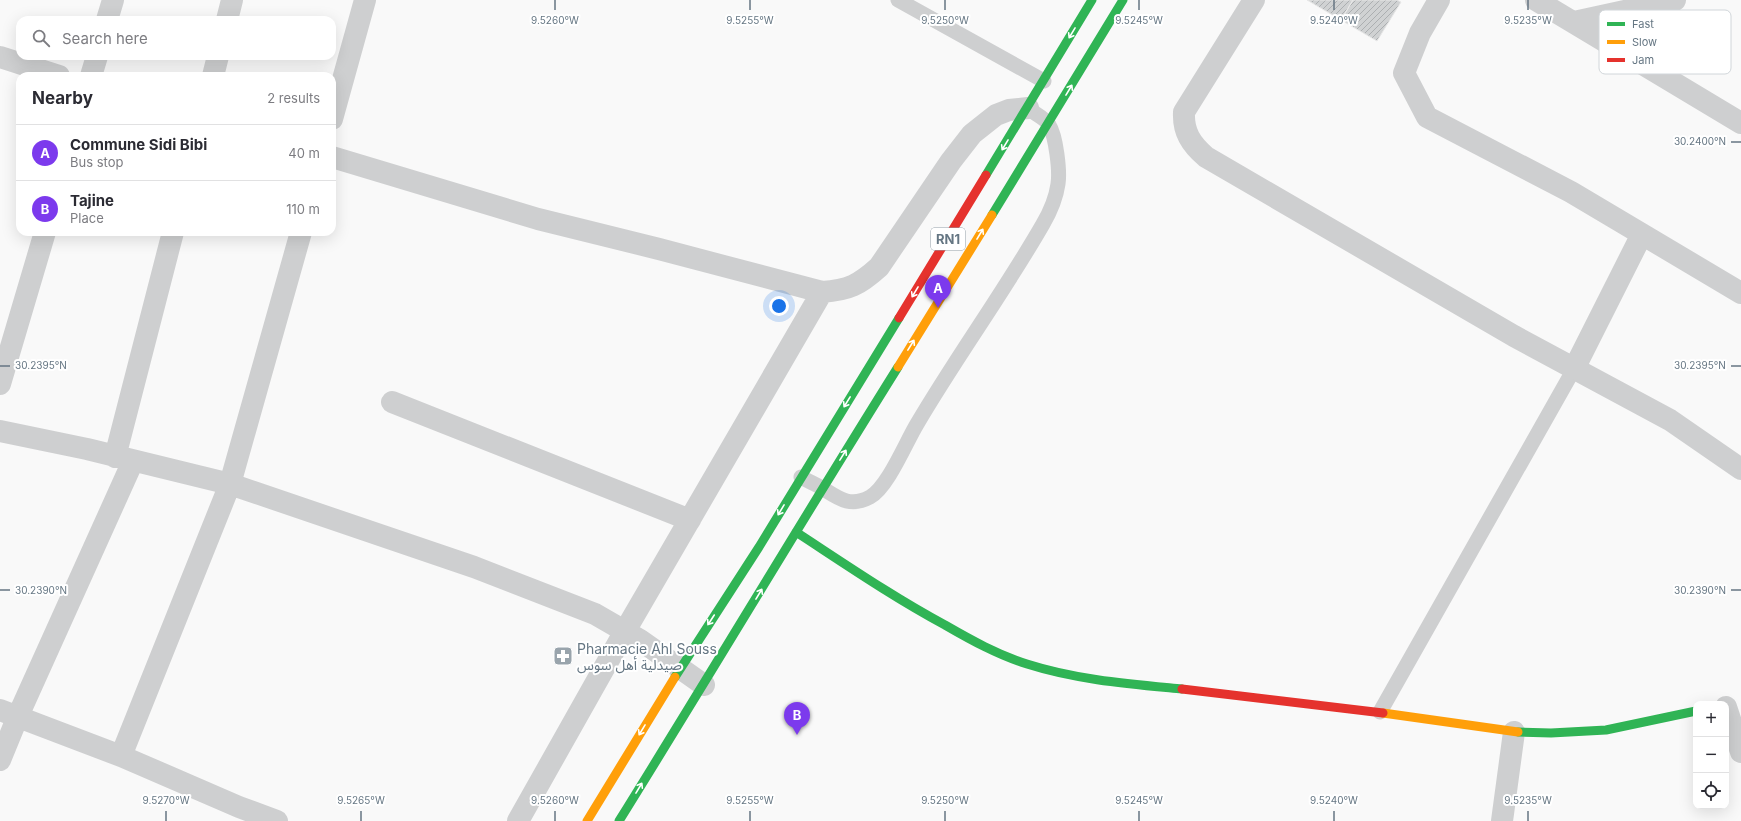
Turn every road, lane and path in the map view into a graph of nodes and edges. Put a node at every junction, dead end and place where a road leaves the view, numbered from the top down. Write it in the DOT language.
graph roads {
  1 [pos="113,0"];
  2 [pos="232,0"];
  3 [pos="365,0"];
  4 [pos="898,0"];
  5 [pos="1092,0"];
  6 [pos="1123,0"];
  7 [pos="1254,0"];
  8 [pos="1439,0"];
  9 [pos="1536,0"];
  10 [pos="1675,0"];
  11 [pos="1629,10"];
  12 [pos="108,16"];
  13 [pos="228,16"];
  14 [pos="1599,17"];
  15 [pos="1574,22"];
  16 [pos="1599,37"];
  17 [pos="0,57"];
  18 [pos="95,60"];
  19 [pos="217,60"];
  20 [pos="47,72"];
  21 [pos="92,72"];
  22 [pos="214,72"];
  23 [pos="1660,74"];
  24 [pos="1044,81"];
  25 [pos="336,105"];
  26 [pos="1028,108"];
  27 [pos="1741,123"];
  28 [pos="1049,124"];
  29 [pos="336,158"];
  30 [pos="1642,234"];
  31 [pos="44,236"];
  32 [pos="172,236"];
  33 [pos="300,236"];
  34 [pos="822,292"];
  35 [pos="1741,293"];
  36 [pos="1574,369"];
  37 [pos="0,384"];
  38 [pos="392,402"];
  39 [pos="0,431"];
  40 [pos="124,458"];
  41 [pos="1741,469"];
  42 [pos="801,477"];
  43 [pos="230,484"];
  44 [pos="822,488"];
  45 [pos="690,520"];
  46 [pos="796,532"];
  47 [pos="625,631"];
  48 [pos="680,669"];
  49 [pos="704,685"];
  50 [pos="1741,700"];
  51 [pos="1729,704"];
  52 [pos="1380,712"];
  53 [pos="1693,712"];
  54 [pos="9,713"];
  55 [pos="1729,714"];
  56 [pos="1514,732"];
  57 [pos="1741,752"];
  58 [pos="121,756"];
  59 [pos="0,760"];
  60 [pos="277,821"];
  61 [pos="518,821"];
  62 [pos="587,821"];
  63 [pos="619,821"];
  64 [pos="1502,821"];
  1 -- 12 [label="street"];
  2 -- 13 [label="street"];
  3 -- 25 [label="street"];
  4 -- 24 [label="lane"];
  5 -- 24 [label="main road, RN1, one-way"];
  28 -- 6 [label="main road, RN1, one-way"];
  7 -- 36 [label="street"];
  8 -- 30 [label="street"];
  9 -- 15 [label="street"];
  10 -- 11 [label="street"];
  14 -- 15 [label="street"];
  15 -- 16 [label="street"];
  17 -- 20 [label="street"];
  18 -- 21 [label="street"];
  19 -- 22 [label="street"];
  23 -- 27 [label="street"];
  24 -- 26 [label="main road, RN1"];
  26 -- 28 [label="lane"];
  26 -- 34 [label="street"];
  26 -- 42 [label="main road, RN1, one-way"];
  44 -- 28 [label="main road, RN1, one-way"];
  28 -- 44 [label="lane"];
  29 -- 34 [label="street"];
  30 -- 35 [label="street"];
  30 -- 36 [label="street"];
  31 -- 37 [label="street"];
  32 -- 40 [label="street"];
  33 -- 43 [label="street"];
  34 -- 45 [label="street"];
  36 -- 41 [label="street"];
  36 -- 52 [label="lane"];
  38 -- 45 [label="street"];
  39 -- 40 [label="street"];
  40 -- 43 [label="street"];
  40 -- 54 [label="street"];
  42 -- 44 [label="lane"];
  42 -- 48 [label="main road, RN1, one-way"];
  43 -- 47 [label="street"];
  43 -- 58 [label="street"];
  44 -- 46 [label="main road, RN1"];
  45 -- 47 [label="street"];
  49 -- 46 [label="main road, RN1, one-way"];
  46 -- 52 [label="main road"];
  47 -- 48 [label="street"];
  47 -- 61 [label="street"];
  48 -- 49 [label="street"];
  48 -- 62 [label="main road, RN1, one-way"];
  63 -- 49 [label="main road, RN1, one-way"];
  50 -- 51 [label="street"];
  52 -- 56 [label="main road"];
  53 -- 56 [label="main road"];
  54 -- 58 [label="street"];
  54 -- 59 [label="street"];
  55 -- 57 [label="street"];
  56 -- 64 [label="street"];
  58 -- 60 [label="street"];
}
